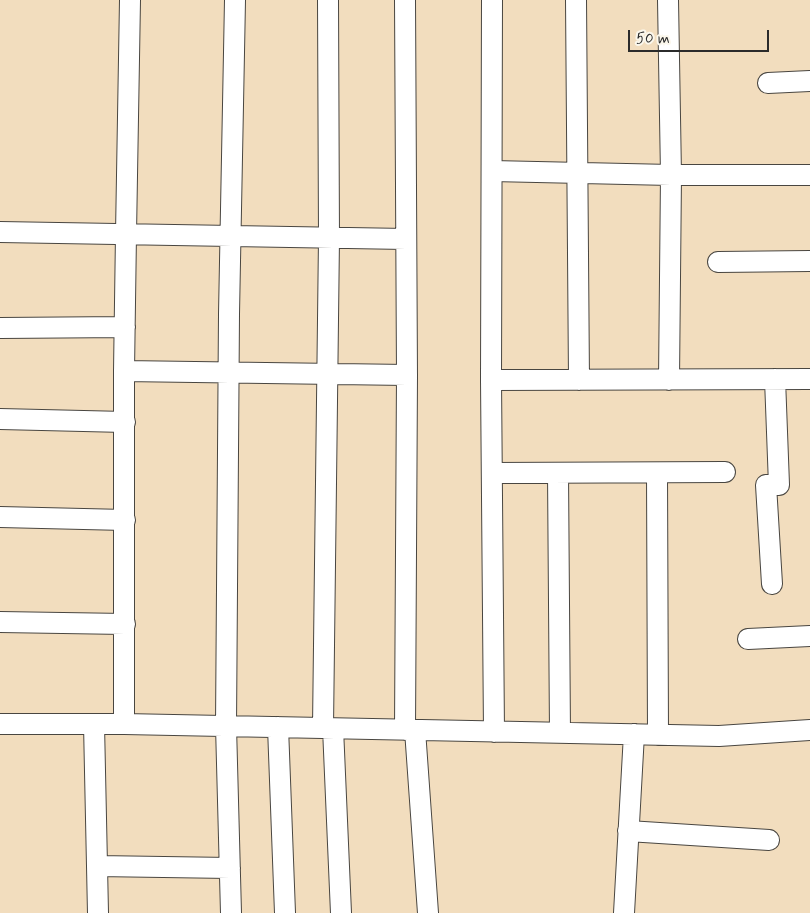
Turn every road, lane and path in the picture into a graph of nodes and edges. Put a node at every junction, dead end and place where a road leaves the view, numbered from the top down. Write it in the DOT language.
graph roads {
  1 [pos="130,0"];
  2 [pos="235,0"];
  3 [pos="328,0"];
  4 [pos="405,0"];
  5 [pos="492,0"];
  6 [pos="576,0"];
  7 [pos="668,0"];
  8 [pos="810,81"];
  9 [pos="768,83"];
  10 [pos="492,171"];
  11 [pos="577,173"];
  12 [pos="671,175"];
  13 [pos="810,175"];
  14 [pos="0,232"];
  15 [pos="126,234"];
  16 [pos="231,236"];
  17 [pos="329,238"];
  18 [pos="406,239"];
  19 [pos="810,261"];
  20 [pos="718,262"];
  21 [pos="125,327"];
  22 [pos="0,328"];
  23 [pos="124,371"];
  24 [pos="228,373"];
  25 [pos="327,374"];
  26 [pos="407,375"];
  27 [pos="775,379"];
  28 [pos="810,379"];
  29 [pos="491,380"];
  30 [pos="578,380"];
  31 [pos="669,380"];
  32 [pos="0,419"];
  33 [pos="125,422"];
  34 [pos="725,472"];
  35 [pos="492,473"];
  36 [pos="558,473"];
  37 [pos="656,473"];
  38 [pos="0,517"];
  39 [pos="125,520"];
  40 [pos="772,584"];
  41 [pos="0,622"];
  42 [pos="125,624"];
  43 [pos="810,636"];
  44 [pos="748,639"];
  45 [pos="0,724"];
  46 [pos="94,724"];
  47 [pos="124,724"];
  48 [pos="226,726"];
  49 [pos="278,727"];
  50 [pos="328,728"];
  51 [pos="410,730"];
  52 [pos="810,730"];
  53 [pos="494,732"];
  54 [pos="560,733"];
  55 [pos="634,734"];
  56 [pos="658,734"];
  57 [pos="628,831"];
  58 [pos="769,840"];
  59 [pos="97,866"];
  60 [pos="230,868"];
  61 [pos="98,913"];
  62 [pos="231,913"];
  63 [pos="285,913"];
  64 [pos="341,913"];
  65 [pos="428,913"];
  66 [pos="624,913"];
  1 -- 15 [label="street"];
  2 -- 16 [label="street"];
  3 -- 17 [label="street"];
  4 -- 18 [label="street"];
  5 -- 10 [label="street"];
  6 -- 11 [label="street"];
  7 -- 12 [label="street"];
  8 -- 9 [label="street"];
  10 -- 11 [label="street"];
  10 -- 29 [label="street"];
  11 -- 12 [label="street"];
  11 -- 30 [label="street"];
  12 -- 13 [label="street"];
  12 -- 31 [label="street"];
  14 -- 15 [label="street"];
  15 -- 16 [label="street"];
  15 -- 21 [label="street"];
  16 -- 17 [label="street"];
  16 -- 24 [label="street"];
  17 -- 18 [label="street"];
  17 -- 25 [label="street"];
  18 -- 26 [label="street"];
  19 -- 20 [label="street"];
  21 -- 22 [label="street"];
  21 -- 23 [label="street"];
  23 -- 24 [label="street"];
  23 -- 33 [label="street"];
  24 -- 25 [label="street"];
  24 -- 48 [label="street"];
  25 -- 26 [label="street"];
  25 -- 50 [label="street"];
  26 -- 51 [label="street"];
  27 -- 28 [label="street"];
  27 -- 31 [label="street"];
  27 -- 40 [label="street"];
  29 -- 30 [label="street"];
  29 -- 35 [label="street"];
  30 -- 31 [label="street"];
  32 -- 33 [label="street"];
  33 -- 39 [label="street"];
  34 -- 37 [label="street"];
  35 -- 36 [label="street"];
  35 -- 53 [label="street"];
  36 -- 37 [label="street"];
  36 -- 54 [label="street"];
  37 -- 56 [label="street"];
  38 -- 39 [label="street"];
  39 -- 42 [label="street"];
  41 -- 42 [label="street"];
  42 -- 47 [label="street"];
  43 -- 44 [label="street"];
  45 -- 46 [label="street"];
  46 -- 47 [label="street"];
  46 -- 59 [label="street"];
  47 -- 48 [label="street"];
  48 -- 49 [label="street"];
  48 -- 60 [label="street"];
  49 -- 50 [label="street"];
  49 -- 63 [label="street"];
  50 -- 51 [label="street"];
  50 -- 64 [label="street"];
  51 -- 53 [label="street"];
  51 -- 65 [label="street"];
  52 -- 56 [label="street"];
  53 -- 54 [label="street"];
  54 -- 55 [label="street"];
  55 -- 56 [label="street"];
  55 -- 57 [label="street"];
  57 -- 58 [label="street"];
  57 -- 66 [label="street"];
  59 -- 60 [label="street"];
  59 -- 61 [label="street"];
  60 -- 62 [label="street"];
}
